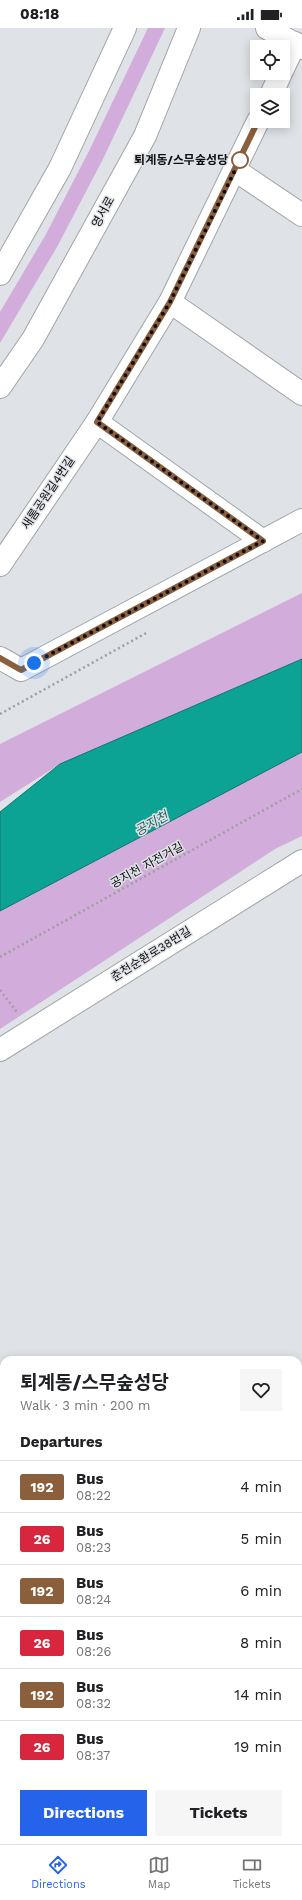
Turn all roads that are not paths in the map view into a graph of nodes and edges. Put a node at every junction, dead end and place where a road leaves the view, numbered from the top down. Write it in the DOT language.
graph roads {
  1 [pos="125,28"];
  2 [pos="189,28"];
  3 [pos="268,28"];
  4 [pos="298,46"];
  5 [pos="290,58"];
  6 [pos="255,128"];
  7 [pos="235,170"];
  8 [pos="302,215"];
  9 [pos="0,274"];
  10 [pos="170,302"];
  11 [pos="0,387"];
  12 [pos="302,394"];
  13 [pos="97,422"];
  14 [pos="302,520"];
  15 [pos="263,541"];
  16 [pos="0,564"];
  17 [pos="0,658"];
  18 [pos="302,860"];
  19 [pos="0,1050"];
  1 -- 9 [label="street"];
  2 -- 11 [label="street, 영서로"];
  3 -- 4 [label="street"];
  4 -- 5 [label="street"];
  6 -- 7 [label="street, 새롬공원길4번길"];
  7 -- 8 [label="street"];
  7 -- 10 [label="street, 새롬공원길4번길"];
  10 -- 12 [label="street"];
  10 -- 13 [label="street, 새롬공원길4번길"];
  13 -- 15 [label="street"];
  13 -- 16 [label="street, 새롬공원길4번길"];
  14 -- 15 [label="street"];
  15 -- 17 [label="street"];
  18 -- 19 [label="street, 춘천순환로38번길"];
}
